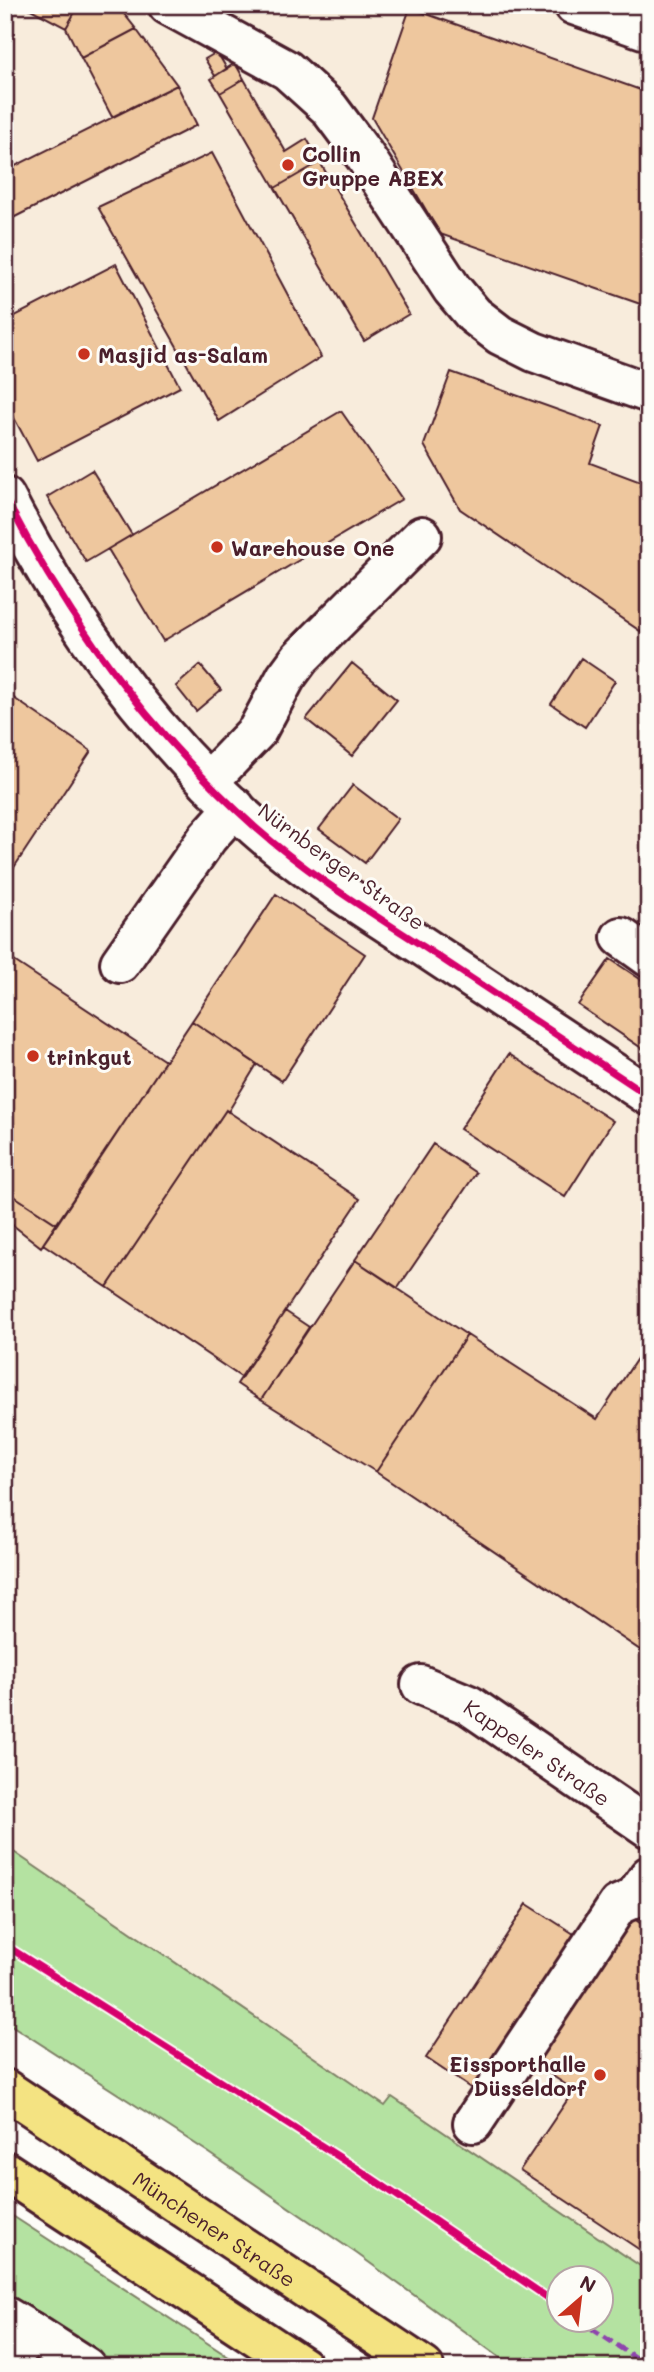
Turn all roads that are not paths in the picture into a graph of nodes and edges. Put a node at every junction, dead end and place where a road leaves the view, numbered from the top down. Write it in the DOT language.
graph roads {
  1 [pos="168,5"];
  2 [pos="574,5"];
  3 [pos="649,32"];
  4 [pos="649,393"];
  5 [pos="5,497"];
  6 [pos="422,536"];
  7 [pos="221,795"];
  8 [pos="120,963"];
  9 [pos="649,1096"];
  10 [pos="421,1685"];
  11 [pos="649,1828"];
  12 [pos="644,1894"];
  13 [pos="5,2075"];
  14 [pos="5,2089"];
  15 [pos="39,2111"];
  16 [pos="473,2123"];
  17 [pos="5,2171"];
  18 [pos="18,2324"];
  19 [pos="6,2367"];
  20 [pos="86,2367"];
  21 [pos="303,2367"];
  22 [pos="424,2367"];
  1 -- 4 [label="street"];
  2 -- 3 [label="street"];
  5 -- 7 [label="street, Nürnberger Straße"];
  6 -- 7 [label="street"];
  7 -- 8 [label="street"];
  7 -- 9 [label="street, Nürnberger Straße"];
  10 -- 11 [label="street, Kappeler Straße"];
  12 -- 16 [label="street"];
  13 -- 15 [label="highway"];
  14 -- 15 [label="highway, Münchener Straße"];
  15 -- 22 [label="highway, Münchener Straße"];
  17 -- 21 [label="highway"];
  18 -- 19 [label="street"];
  18 -- 20 [label="street"];
}
